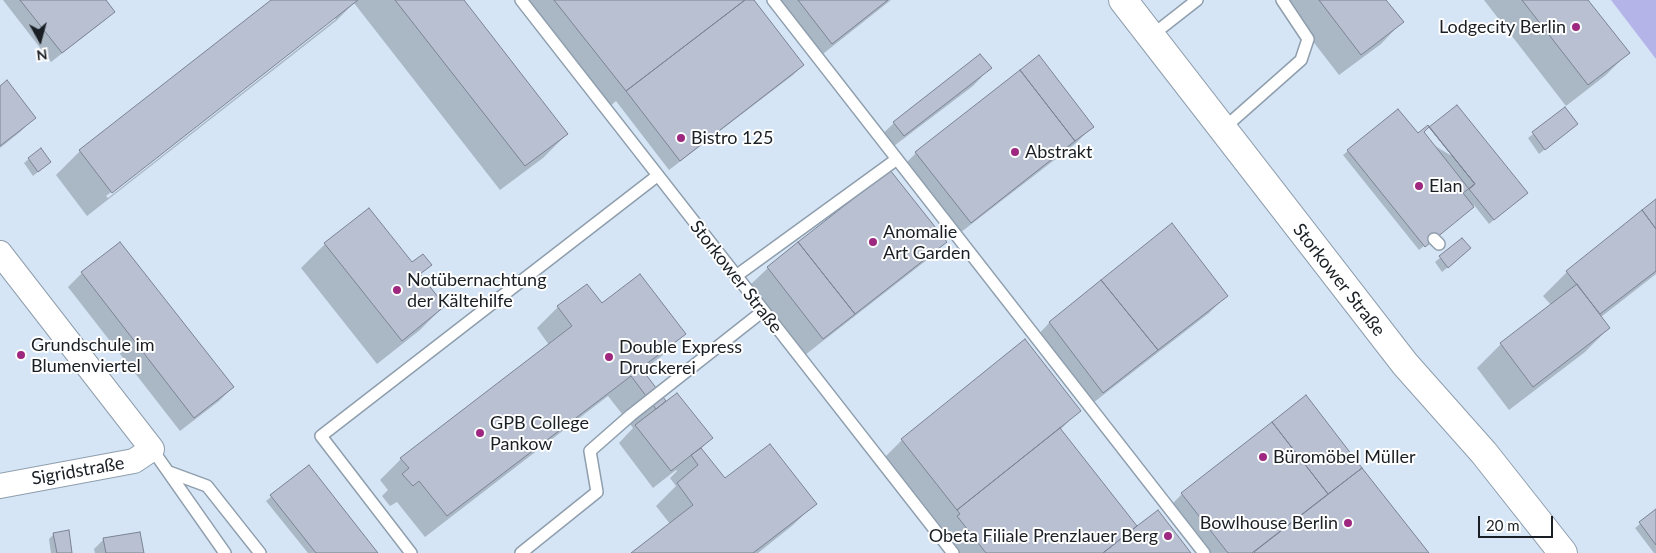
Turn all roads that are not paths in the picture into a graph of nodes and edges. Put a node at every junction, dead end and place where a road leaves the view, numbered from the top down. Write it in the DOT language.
graph roads {
  1 [pos="521,0"];
  2 [pos="773,0"];
  3 [pos="1123,0"];
  4 [pos="1197,0"];
  5 [pos="1282,0"];
  6 [pos="1152,36"];
  7 [pos="1223,129"];
  8 [pos="897,159"];
  9 [pos="658,176"];
  10 [pos="0,253"];
  11 [pos="736,276"];
  12 [pos="763,311"];
  13 [pos="152,449"];
  14 [pos="170,472"];
  15 [pos="0,486"];
  16 [pos="225,553"];
  17 [pos="260,553"];
  18 [pos="411,553"];
  19 [pos="521,553"];
  20 [pos="953,553"];
  21 [pos="1204,553"];
  22 [pos="1563,553"];
  1 -- 9 [label="lane, Storkower Straße"];
  2 -- 8 [label="lane"];
  3 -- 6 [label="main road, Storkower Straße"];
  4 -- 6 [label="lane"];
  5 -- 7 [label="lane"];
  6 -- 7 [label="main road, Storkower Straße"];
  7 -- 22 [label="main road, Storkower Straße"];
  8 -- 11 [label="lane"];
  8 -- 21 [label="lane"];
  9 -- 11 [label="lane, Storkower Straße"];
  9 -- 18 [label="lane"];
  10 -- 13 [label="street"];
  11 -- 12 [label="lane, Storkower Straße"];
  12 -- 19 [label="lane"];
  12 -- 20 [label="lane, Storkower Straße"];
  13 -- 14 [label="lane"];
  13 -- 15 [label="street, Sigridstraße"];
  14 -- 16 [label="lane"];
  14 -- 17 [label="lane"];
}
